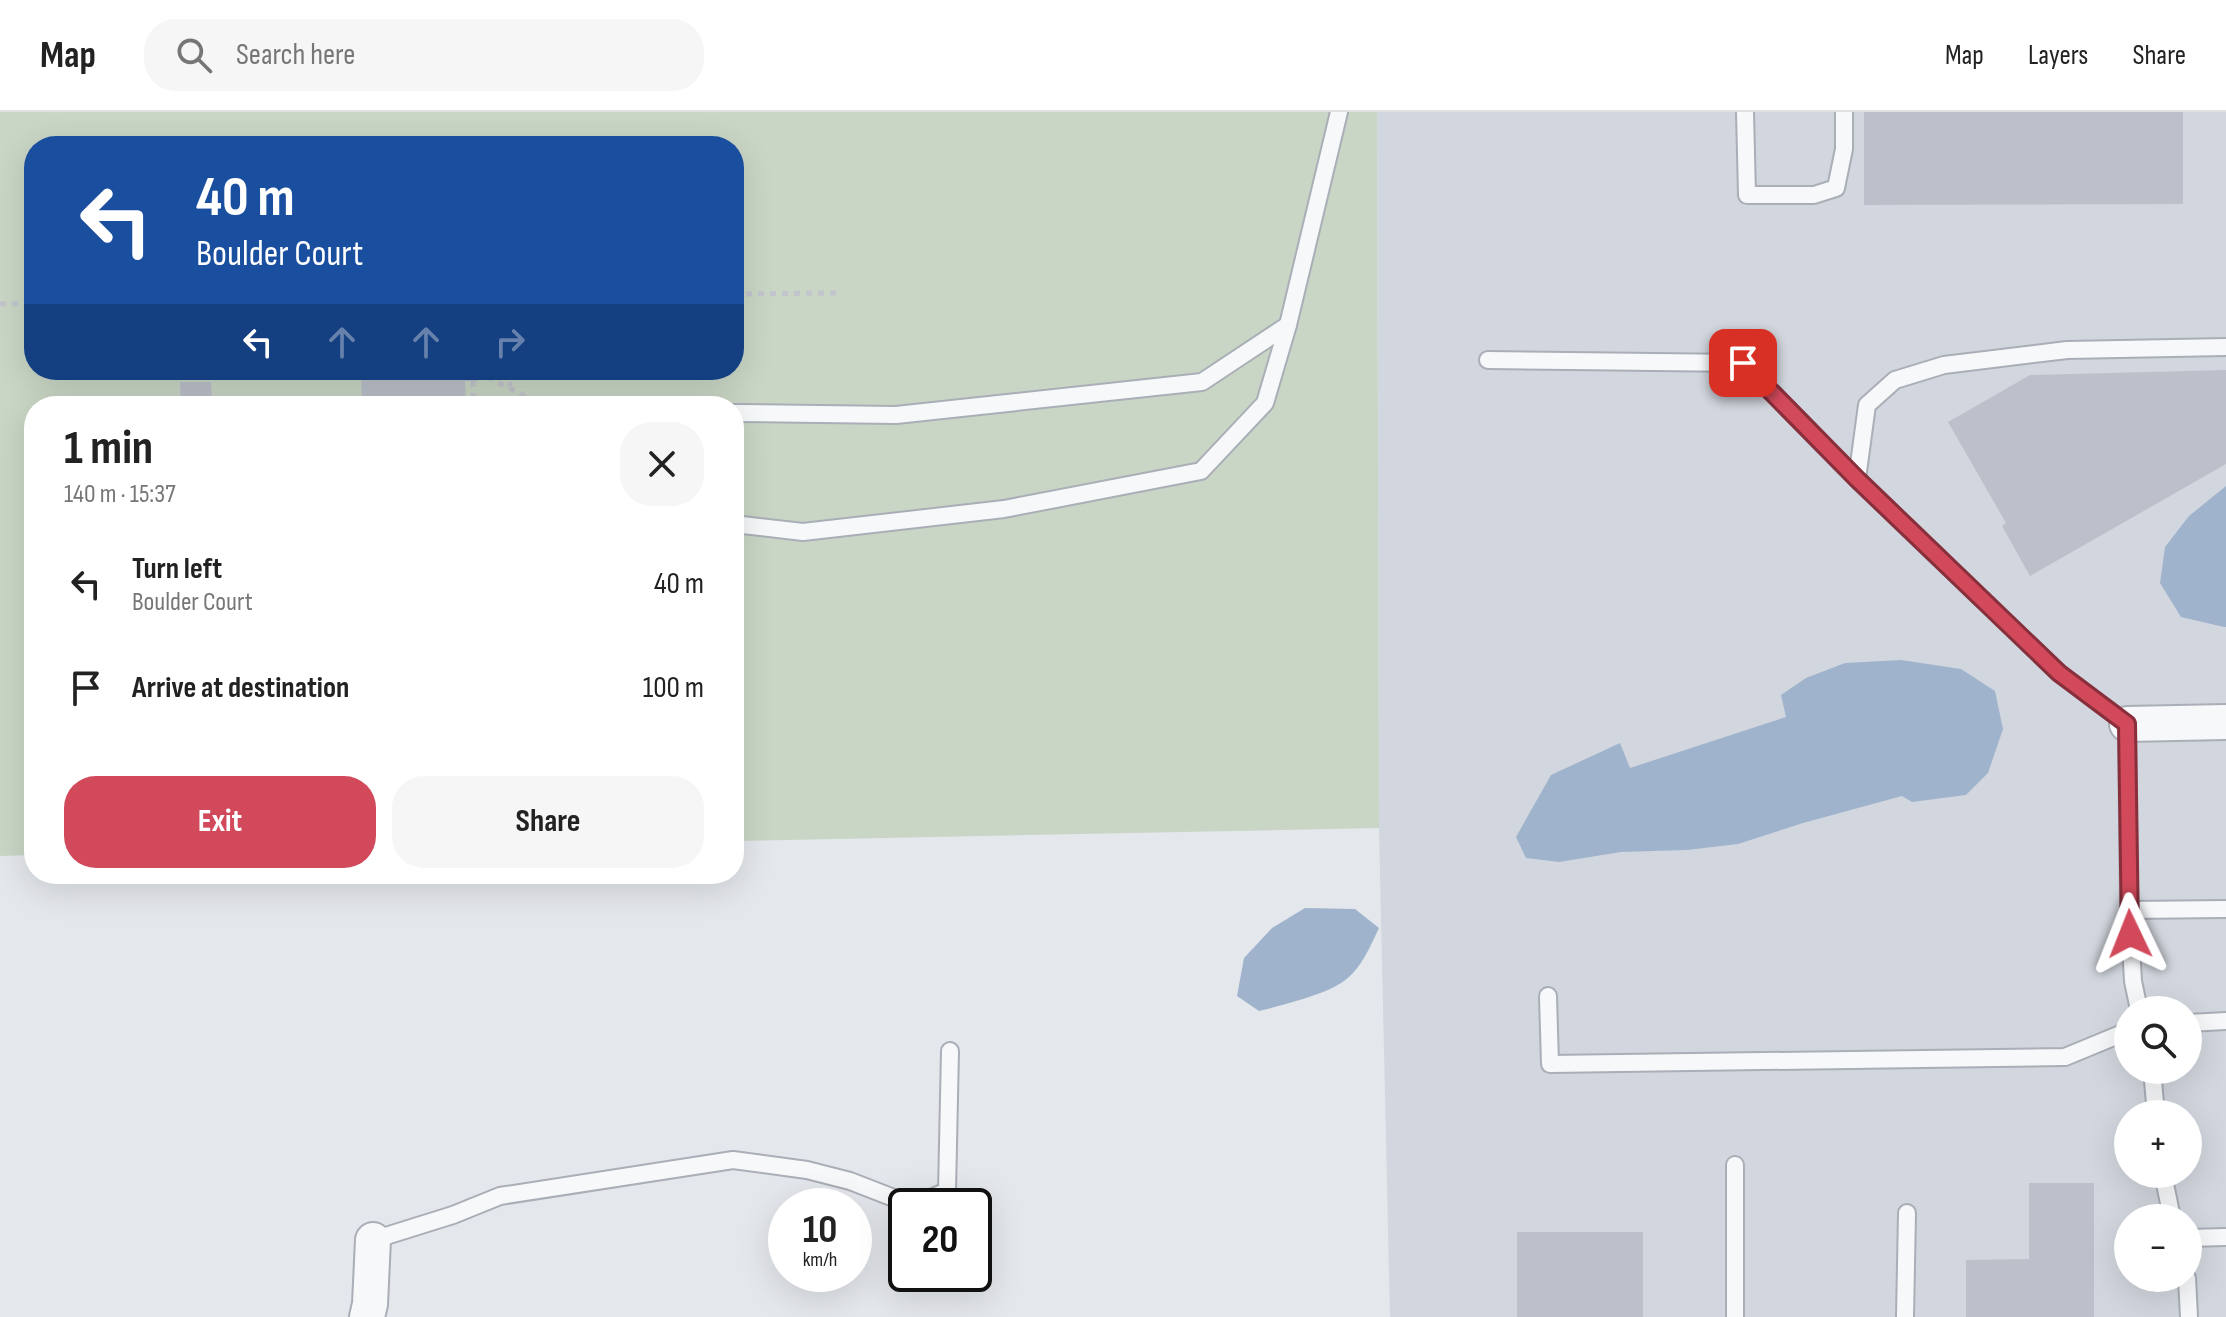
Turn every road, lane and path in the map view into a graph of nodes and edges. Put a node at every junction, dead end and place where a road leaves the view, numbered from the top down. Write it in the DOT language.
graph roads {
  1 [pos="1339,112"];
  2 [pos="1745,112"];
  3 [pos="1844,112"];
  4 [pos="836,293"];
  5 [pos="744,294"];
  6 [pos="24,303"];
  7 [pos="0,304"];
  8 [pos="1288,325"];
  9 [pos="2226,347"];
  10 [pos="1488,360"];
  11 [pos="496,380"];
  12 [pos="510,380"];
  13 [pos="473,381"];
  14 [pos="510,386"];
  15 [pos="473,396"];
  16 [pos="528,396"];
  17 [pos="744,413"];
  18 [pos="1857,479"];
  19 [pos="744,525"];
  20 [pos="2226,722"];
  21 [pos="2127,724"];
  22 [pos="2226,909"];
  23 [pos="2129,910"];
  24 [pos="1548,996"];
  25 [pos="2136,996"];
  26 [pos="2226,1021"];
  27 [pos="2202,1022"];
  28 [pos="2114,1037"];
  29 [pos="950,1051"];
  30 [pos="1735,1165"];
  31 [pos="1907,1213"];
  32 [pos="2226,1237"];
  33 [pos="2202,1238"];
  34 [pos="373,1240"];
  35 [pos="2188,1292"];
  36 [pos="367,1317"];
  37 [pos="1735,1317"];
  38 [pos="1905,1317"];
  39 [pos="2189,1317"];
  1 -- 8 [label="lane"];
  2 -- 3 [label="lane"];
  4 -- 5 [label="path"];
  6 -- 7 [label="path"];
  8 -- 17 [label="lane"];
  8 -- 19 [label="lane"];
  9 -- 18 [label="lane"];
  10 -- 18 [label="lane"];
  11 -- 14 [label="path"];
  12 -- 14 [label="path"];
  13 -- 15 [label="path"];
  14 -- 16 [label="path"];
  18 -- 21 [label="lane"];
  20 -- 21 [label="street"];
  21 -- 23 [label="lane"];
  22 -- 23 [label="lane"];
  23 -- 25 [label="lane"];
  24 -- 28 [label="lane"];
  26 -- 27 [label="lane"];
  29 -- 34 [label="lane"];
  30 -- 37 [label="lane"];
  31 -- 38 [label="lane"];
  32 -- 33 [label="lane"];
  34 -- 36 [label="street"];
  35 -- 39 [label="lane"];
}
